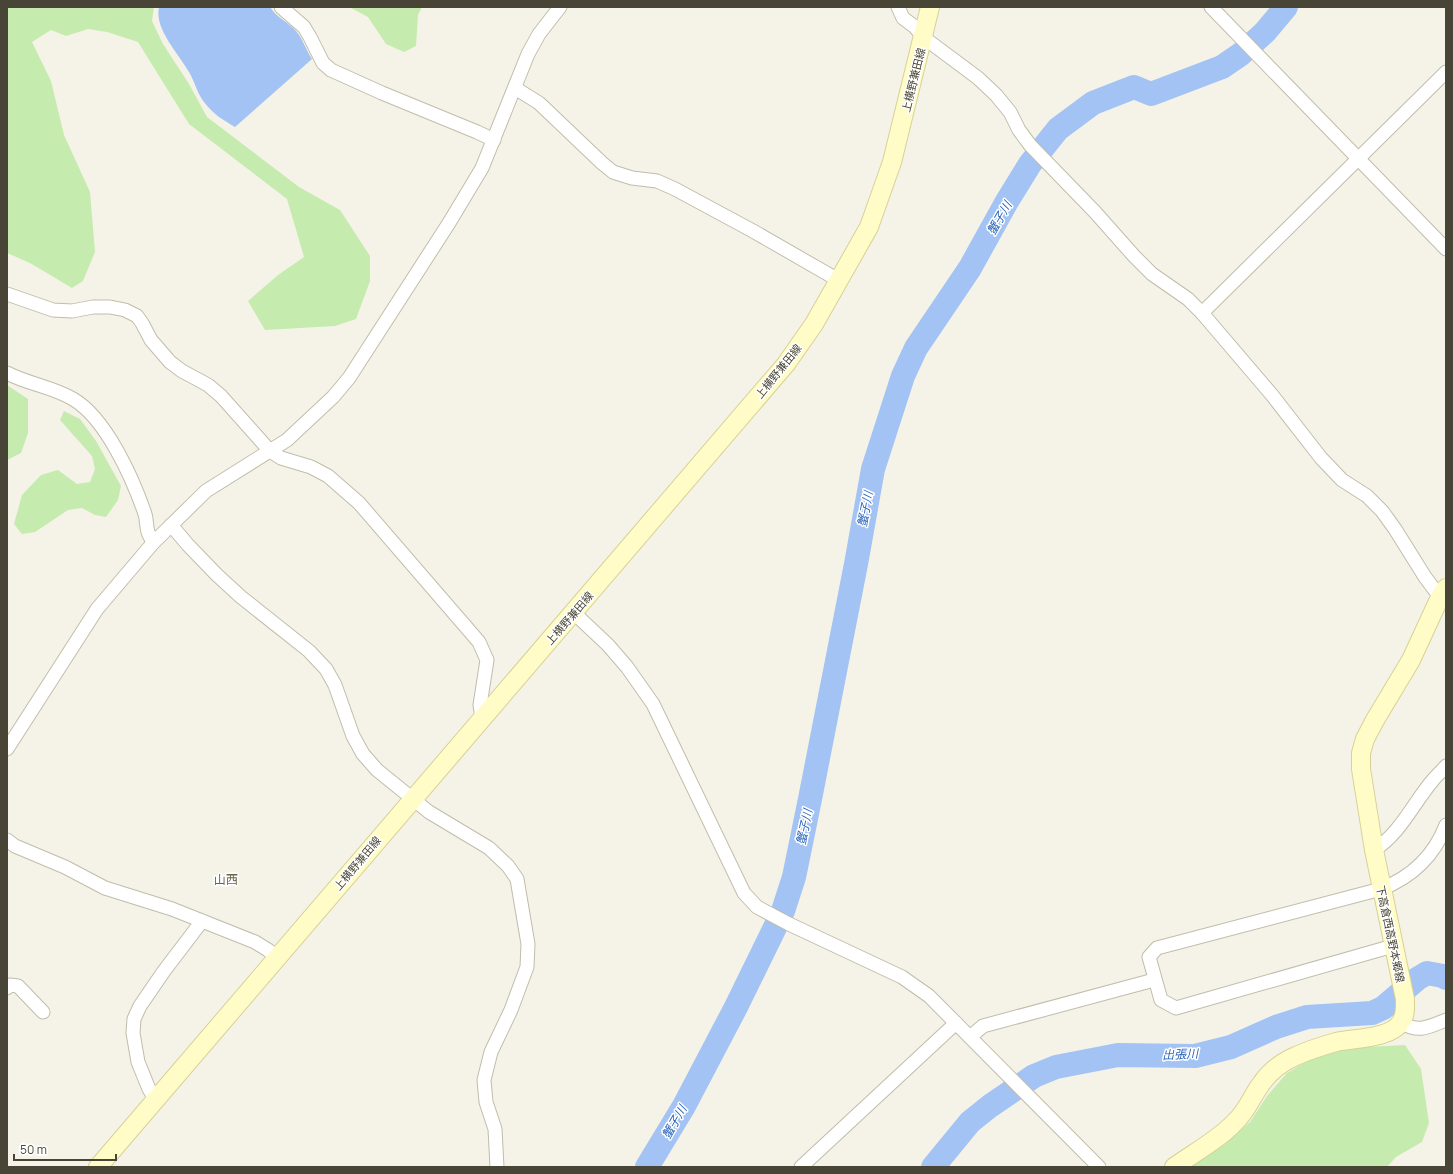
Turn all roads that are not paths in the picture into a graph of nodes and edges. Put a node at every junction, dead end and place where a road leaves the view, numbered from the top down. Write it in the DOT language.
graph roads {
  1 [pos="281,7"];
  2 [pos="560,7"];
  3 [pos="898,7"];
  4 [pos="930,7"];
  5 [pos="1211,7"];
  6 [pos="923,37"];
  7 [pos="1446,72"];
  8 [pos="515,88"];
  9 [pos="494,140"];
  10 [pos="1359,159"];
  11 [pos="1446,249"];
  12 [pos="840,281"];
  13 [pos="7,294"];
  14 [pos="1202,314"];
  15 [pos="7,373"];
  16 [pos="270,451"];
  17 [pos="171,525"];
  18 [pos="153,543"];
  19 [pos="1444,591"];
  20 [pos="574,612"];
  21 [pos="482,718"];
  22 [pos="7,749"];
  23 [pos="1446,766"];
  24 [pos="412,799"];
  25 [pos="1446,825"];
  26 [pos="7,840"];
  27 [pos="1374,850"];
  28 [pos="1381,889"];
  29 [pos="202,921"];
  30 [pos="1393,946"];
  31 [pos="277,957"];
  32 [pos="1154,980"];
  33 [pos="7,988"];
  34 [pos="43,1012"];
  35 [pos="1446,1020"];
  36 [pos="956,1023"];
  37 [pos="1401,1023"];
  38 [pos="970,1037"];
  39 [pos="155,1100"];
  40 [pos="98,1167"];
  41 [pos="497,1167"];
  42 [pos="801,1167"];
  43 [pos="1099,1167"];
  44 [pos="1174,1167"];
  1 -- 9 [label="street"];
  2 -- 8 [label="street"];
  3 -- 6 [label="street"];
  4 -- 6 [label="main road, 上横野兼田線"];
  5 -- 10 [label="street"];
  6 -- 12 [label="main road, 上横野兼田線"];
  6 -- 14 [label="street"];
  7 -- 10 [label="street"];
  8 -- 9 [label="street"];
  8 -- 12 [label="street"];
  9 -- 16 [label="street"];
  10 -- 11 [label="street"];
  10 -- 14 [label="street"];
  12 -- 20 [label="main road, 上横野兼田線"];
  13 -- 16 [label="street"];
  14 -- 19 [label="street"];
  15 -- 18 [label="street"];
  16 -- 17 [label="street"];
  16 -- 21 [label="street"];
  17 -- 18 [label="street"];
  17 -- 24 [label="street"];
  18 -- 22 [label="street"];
  19 -- 27 [label="main road, 下高倉西高野本郷線"];
  20 -- 21 [label="main road, 上横野兼田線"];
  20 -- 36 [label="street"];
  21 -- 24 [label="main road, 上横野兼田線"];
  23 -- 27 [label="street"];
  24 -- 31 [label="main road, 上横野兼田線"];
  24 -- 41 [label="street"];
  25 -- 28 [label="street"];
  26 -- 29 [label="street"];
  27 -- 28 [label="main road, 下高倉西高野本郷線"];
  28 -- 30 [label="main road, 下高倉西高野本郷線"];
  28 -- 32 [label="street"];
  29 -- 31 [label="street"];
  29 -- 39 [label="street"];
  30 -- 32 [label="street"];
  30 -- 37 [label="main road, 下高倉西高野本郷線"];
  31 -- 39 [label="main road, 上横野兼田線"];
  32 -- 38 [label="street"];
  33 -- 34 [label="street"];
  35 -- 37 [label="street"];
  36 -- 38 [label="street"];
  36 -- 42 [label="street"];
  37 -- 44 [label="main road"];
  38 -- 43 [label="street"];
  39 -- 40 [label="main road, 上横野兼田線"];
}
